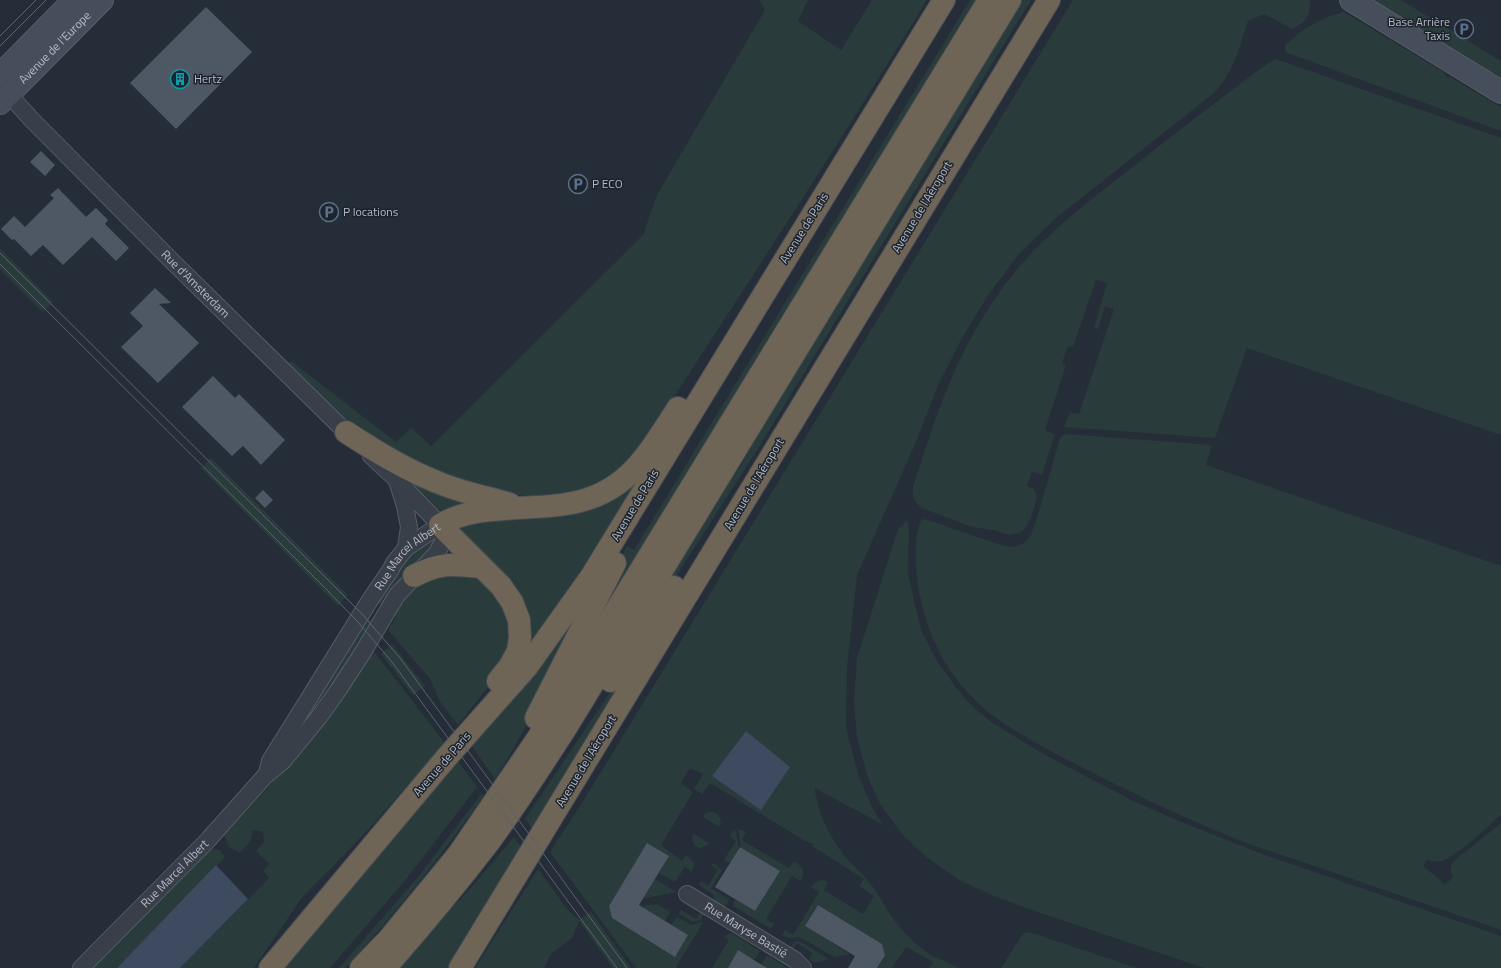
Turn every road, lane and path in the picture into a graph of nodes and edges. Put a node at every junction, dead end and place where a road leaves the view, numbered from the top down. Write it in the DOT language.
graph roads {
  1 [pos="74,0"];
  2 [pos="102,0"];
  3 [pos="944,0"];
  4 [pos="989,0"];
  5 [pos="1010,0"];
  6 [pos="1049,0"];
  7 [pos="1351,0"];
  8 [pos="0,75"];
  9 [pos="1501,92"];
  10 [pos="3,94"];
  11 [pos="722,363"];
  12 [pos="801,405"];
  13 [pos="346,432"];
  14 [pos="396,479"];
  15 [pos="527,508"];
  16 [pos="440,525"];
  17 [pos="406,548"];
  18 [pos="481,567"];
  19 [pos="414,576"];
  20 [pos="447,757"];
  21 [pos="265,776"];
  22 [pos="521,796"];
  23 [pos="486,815"];
  24 [pos="687,894"];
  25 [pos="81,968"];
  26 [pos="270,968"];
  27 [pos="361,968"];
  28 [pos="385,968"];
  29 [pos="460,968"];
  30 [pos="803,968"];
  1 -- 8 [label="street, Avenue de l'Europe"];
  2 -- 10 [label="street, Avenue de l'Europe"];
  3 -- 11 [label="highway, Avenue de Paris"];
  4 -- 23 [label="highway"];
  5 -- 22 [label="highway"];
  6 -- 12 [label="highway, Avenue de l'Aéroport"];
  7 -- 9 [label="street"];
  10 -- 13 [label="street, Rue d'Amsterdam"];
  11 -- 15 [label="highway"];
  11 -- 20 [label="highway, Avenue de Paris"];
  11 -- 23 [label="highway"];
  12 -- 22 [label="highway"];
  12 -- 29 [label="highway, Avenue de l'Aéroport"];
  13 -- 14 [label="street, Rue d'Amsterdam"];
  13 -- 15 [label="highway"];
  14 -- 16 [label="street, Rue d'Amsterdam"];
  14 -- 17 [label="street, Rue d'Amsterdam"];
  15 -- 16 [label="highway"];
  16 -- 17 [label="street, Rue Marcel Albert"];
  16 -- 18 [label="highway"];
  16 -- 19 [label="street, Rue Marcel Albert"];
  17 -- 21 [label="street, Rue Marcel Albert"];
  18 -- 19 [label="highway"];
  18 -- 20 [label="highway"];
  19 -- 21 [label="street, Rue Marcel Albert"];
  20 -- 26 [label="highway, Avenue de Paris"];
  21 -- 25 [label="street, Rue Marcel Albert"];
  22 -- 28 [label="highway"];
  23 -- 27 [label="highway"];
  24 -- 30 [label="street, Rue Maryse Bastié"];
}
